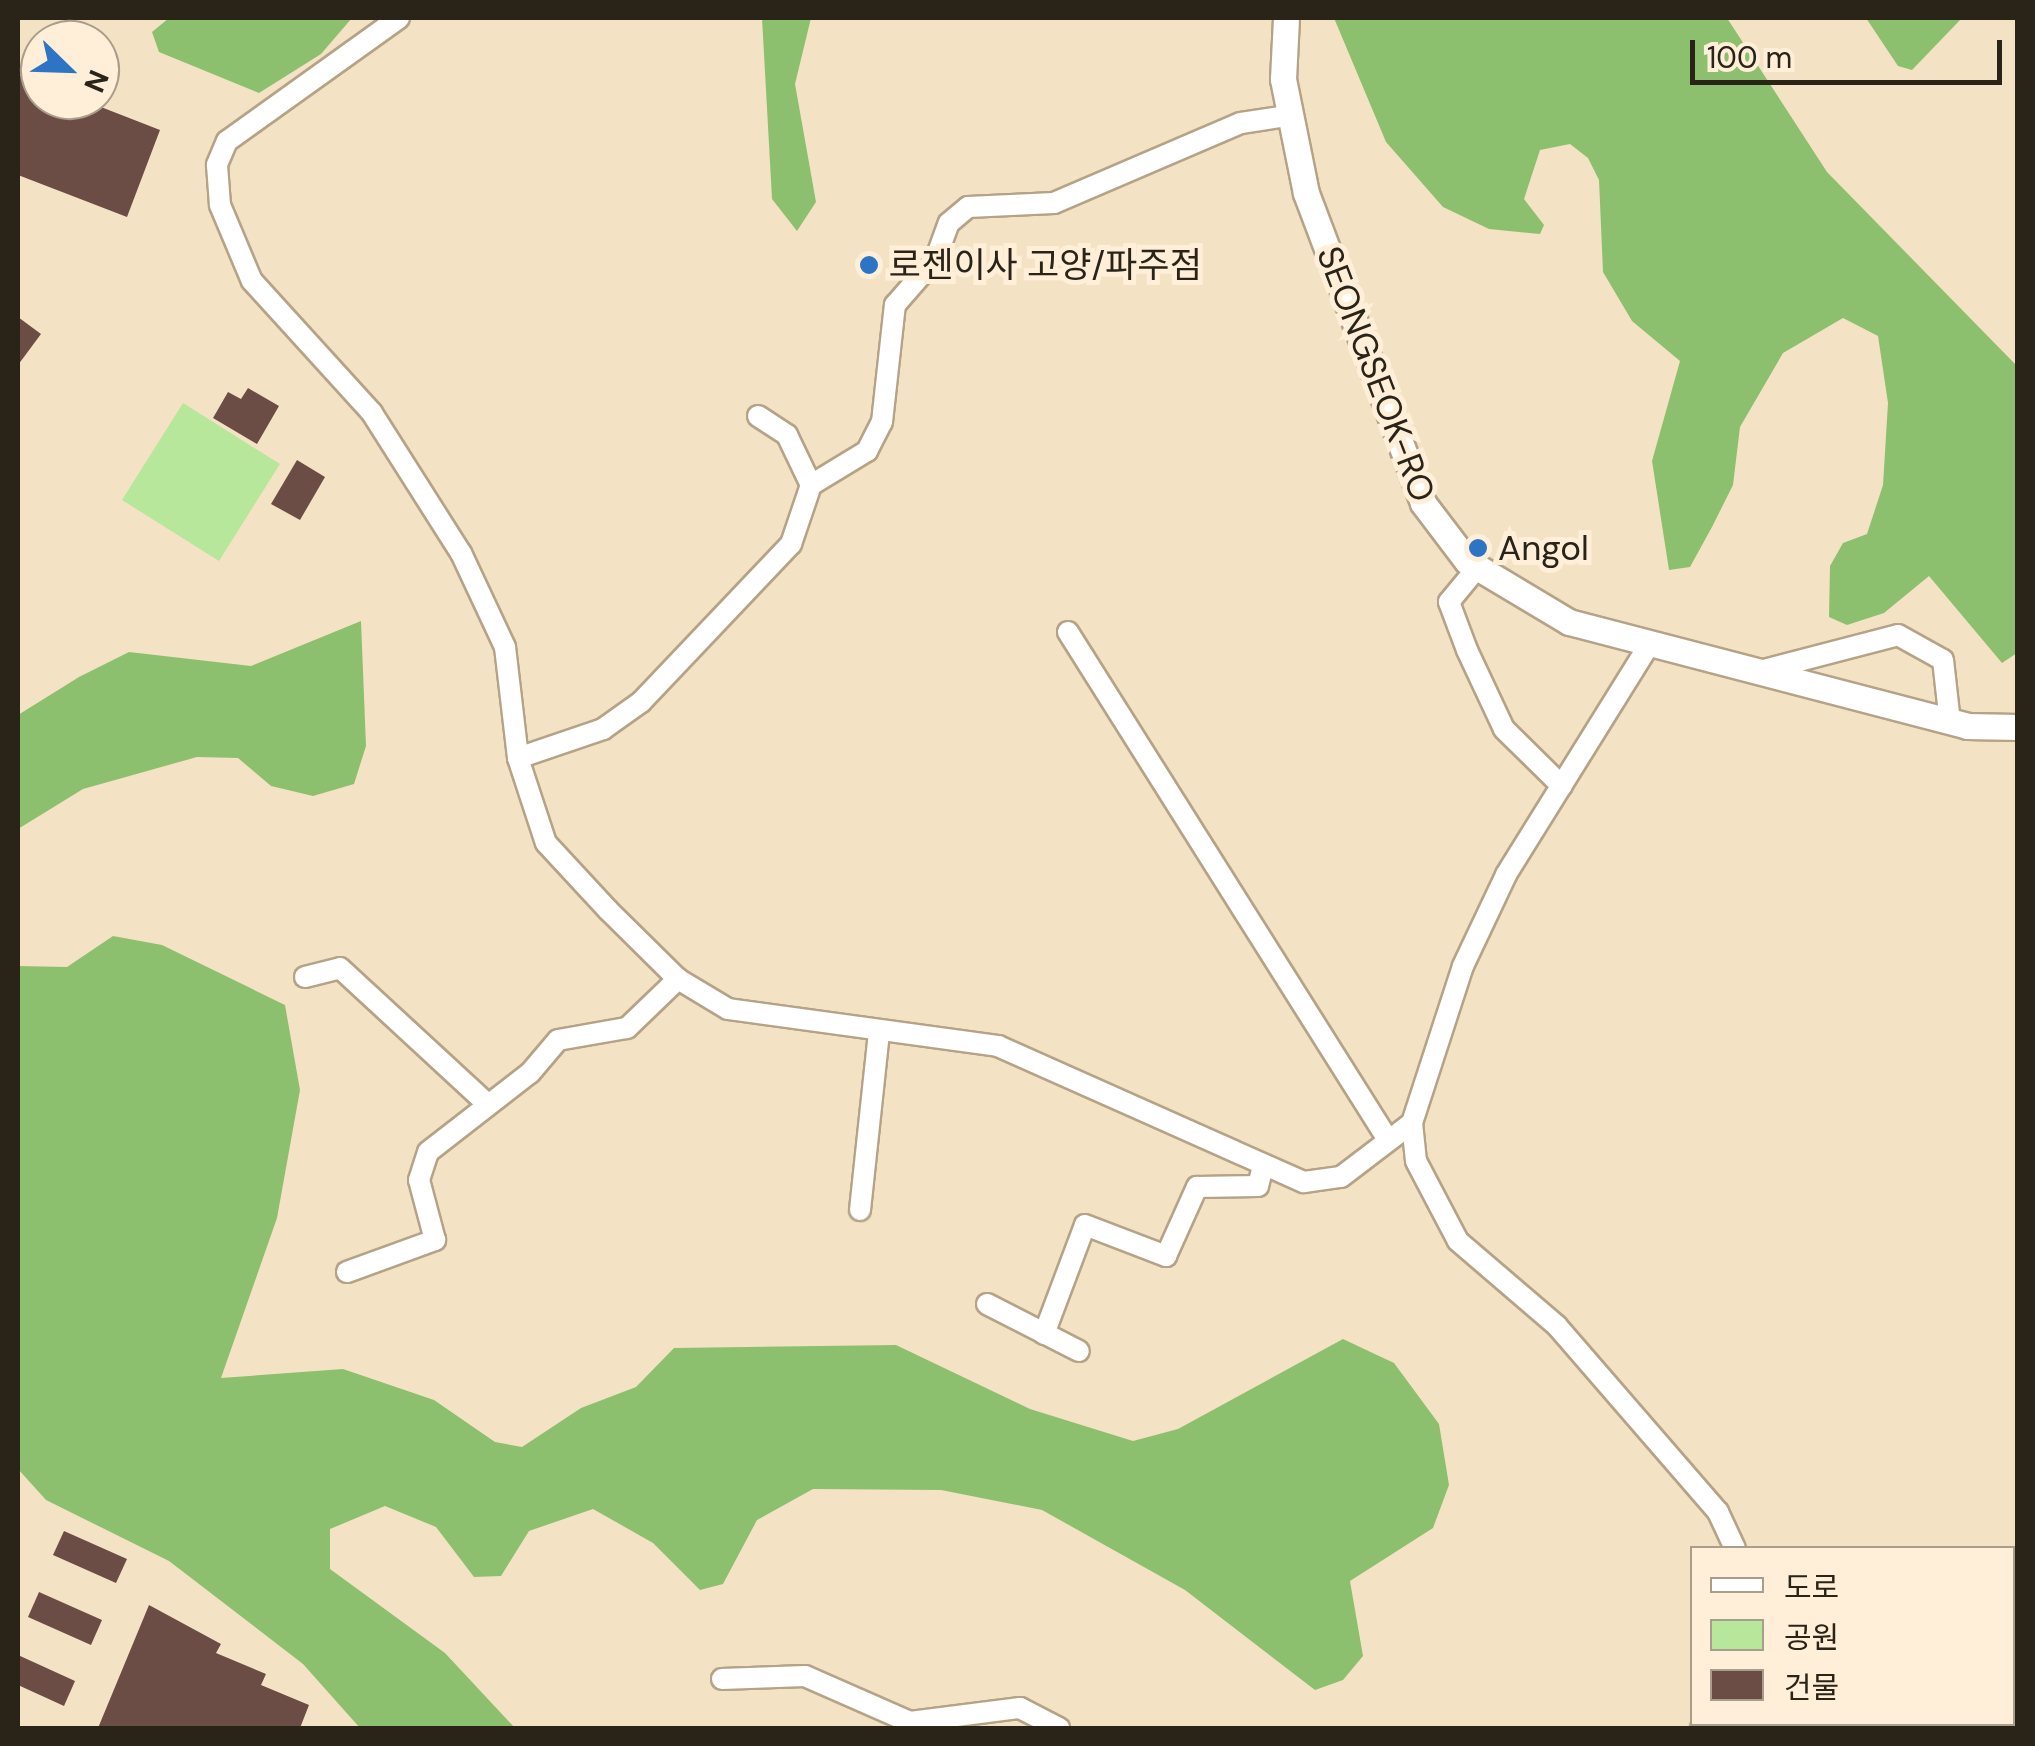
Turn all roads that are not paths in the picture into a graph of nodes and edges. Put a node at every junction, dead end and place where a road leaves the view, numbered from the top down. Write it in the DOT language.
graph roads {
  1 [pos="399,18"];
  2 [pos="1286,18"];
  3 [pos="1288,116"];
  4 [pos="758,416"];
  5 [pos="812,485"];
  6 [pos="1478,568"];
  7 [pos="1068,632"];
  8 [pos="1649,645"];
  9 [pos="1754,672"];
  10 [pos="1950,722"];
  11 [pos="2018,727"];
  12 [pos="518,758"];
  13 [pos="1562,786"];
  14 [pos="304,977"];
  15 [pos="678,979"];
  16 [pos="879,1032"];
  17 [pos="485,1102"];
  18 [pos="1412,1123"];
  19 [pos="1385,1135"];
  20 [pos="1262,1170"];
  21 [pos="860,1210"];
  22 [pos="348,1272"];
  23 [pos="986,1304"];
  24 [pos="1044,1334"];
  25 [pos="1079,1350"];
  26 [pos="1734,1546"];
  27 [pos="722,1679"];
  28 [pos="1058,1728"];
  1 -- 12 [label="street"];
  2 -- 3 [label="street, SEONGSEOK-RO"];
  3 -- 5 [label="street"];
  3 -- 6 [label="street, SEONGSEOK-RO"];
  4 -- 5 [label="street"];
  5 -- 12 [label="street"];
  6 -- 8 [label="street, SEONGSEOK-RO"];
  6 -- 13 [label="street"];
  7 -- 19 [label="street"];
  8 -- 9 [label="street, SEONGSEOK-RO"];
  8 -- 13 [label="street"];
  9 -- 10 [label="street, SEONGSEOK-RO"];
  9 -- 10 [label="street"];
  10 -- 11 [label="street, SEONGSEOK-RO"];
  12 -- 15 [label="street"];
  13 -- 18 [label="street"];
  14 -- 17 [label="street"];
  15 -- 16 [label="street"];
  15 -- 17 [label="street"];
  16 -- 20 [label="street"];
  16 -- 21 [label="street"];
  17 -- 22 [label="street"];
  18 -- 19 [label="street"];
  18 -- 26 [label="street"];
  19 -- 20 [label="street"];
  20 -- 24 [label="street"];
  23 -- 24 [label="street"];
  24 -- 25 [label="street"];
  27 -- 28 [label="street"];
}
